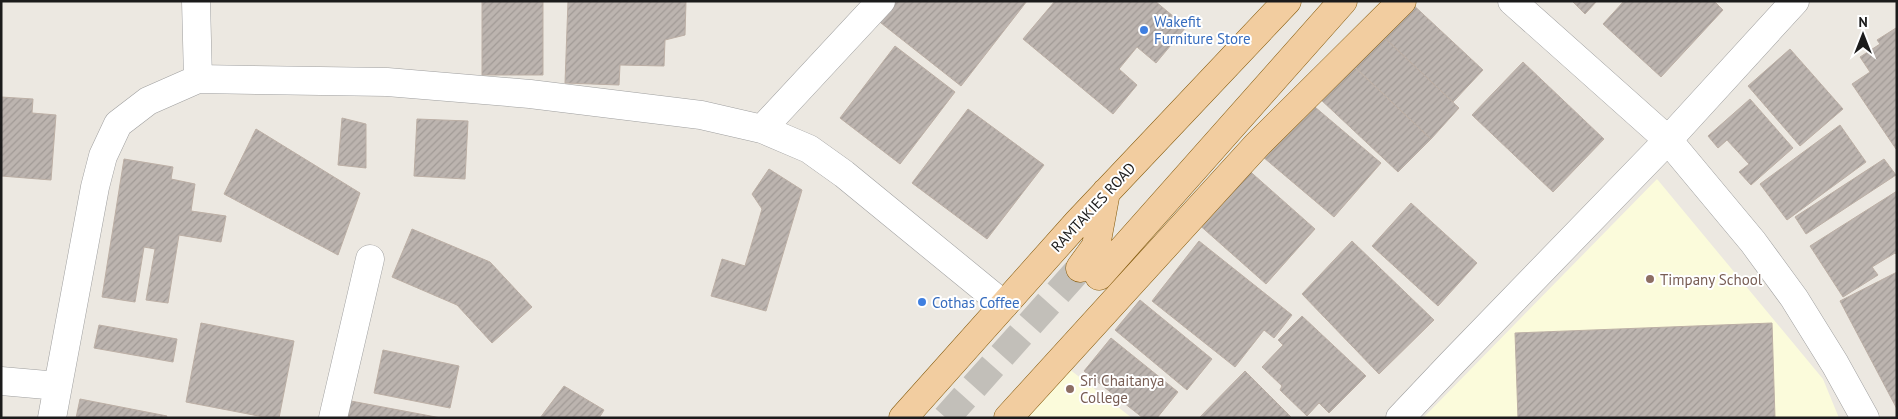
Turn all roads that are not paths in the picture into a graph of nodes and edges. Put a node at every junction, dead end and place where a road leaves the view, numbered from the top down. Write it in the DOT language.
graph roads {
  1 [pos="196,1"];
  2 [pos="881,1"];
  3 [pos="1287,1"];
  4 [pos="1343,1"];
  5 [pos="1402,1"];
  6 [pos="1512,1"];
  7 [pos="1795,1"];
  8 [pos="198,79"];
  9 [pos="762,129"];
  10 [pos="1668,140"];
  11 [pos="1106,192"];
  12 [pos="1135,236"];
  13 [pos="1156,253"];
  14 [pos="370,259"];
  15 [pos="1004,305"];
  16 [pos="1,380"];
  17 [pos="58,386"];
  18 [pos="52,418"];
  19 [pos="333,418"];
  20 [pos="903,418"];
  21 [pos="1008,418"];
  22 [pos="1400,418"];
  23 [pos="1865,418"];
  1 -- 8 [label="street"];
  2 -- 9 [label="street"];
  3 -- 11 [label="main road, RAMTAKIES ROAD"];
  4 -- 12 [label="main road"];
  5 -- 13 [label="main road"];
  6 -- 10 [label="street"];
  7 -- 10 [label="street"];
  8 -- 9 [label="street"];
  8 -- 17 [label="street"];
  9 -- 15 [label="street"];
  10 -- 22 [label="street"];
  10 -- 23 [label="street"];
  11 -- 12 [label="main road"];
  11 -- 15 [label="main road, RAMTAKIES ROAD"];
  12 -- 13 [label="main road"];
  13 -- 21 [label="main road"];
  14 -- 19 [label="street"];
  15 -- 20 [label="main road, RAMTAKIES ROAD"];
  16 -- 17 [label="street"];
  17 -- 18 [label="street"];
}
